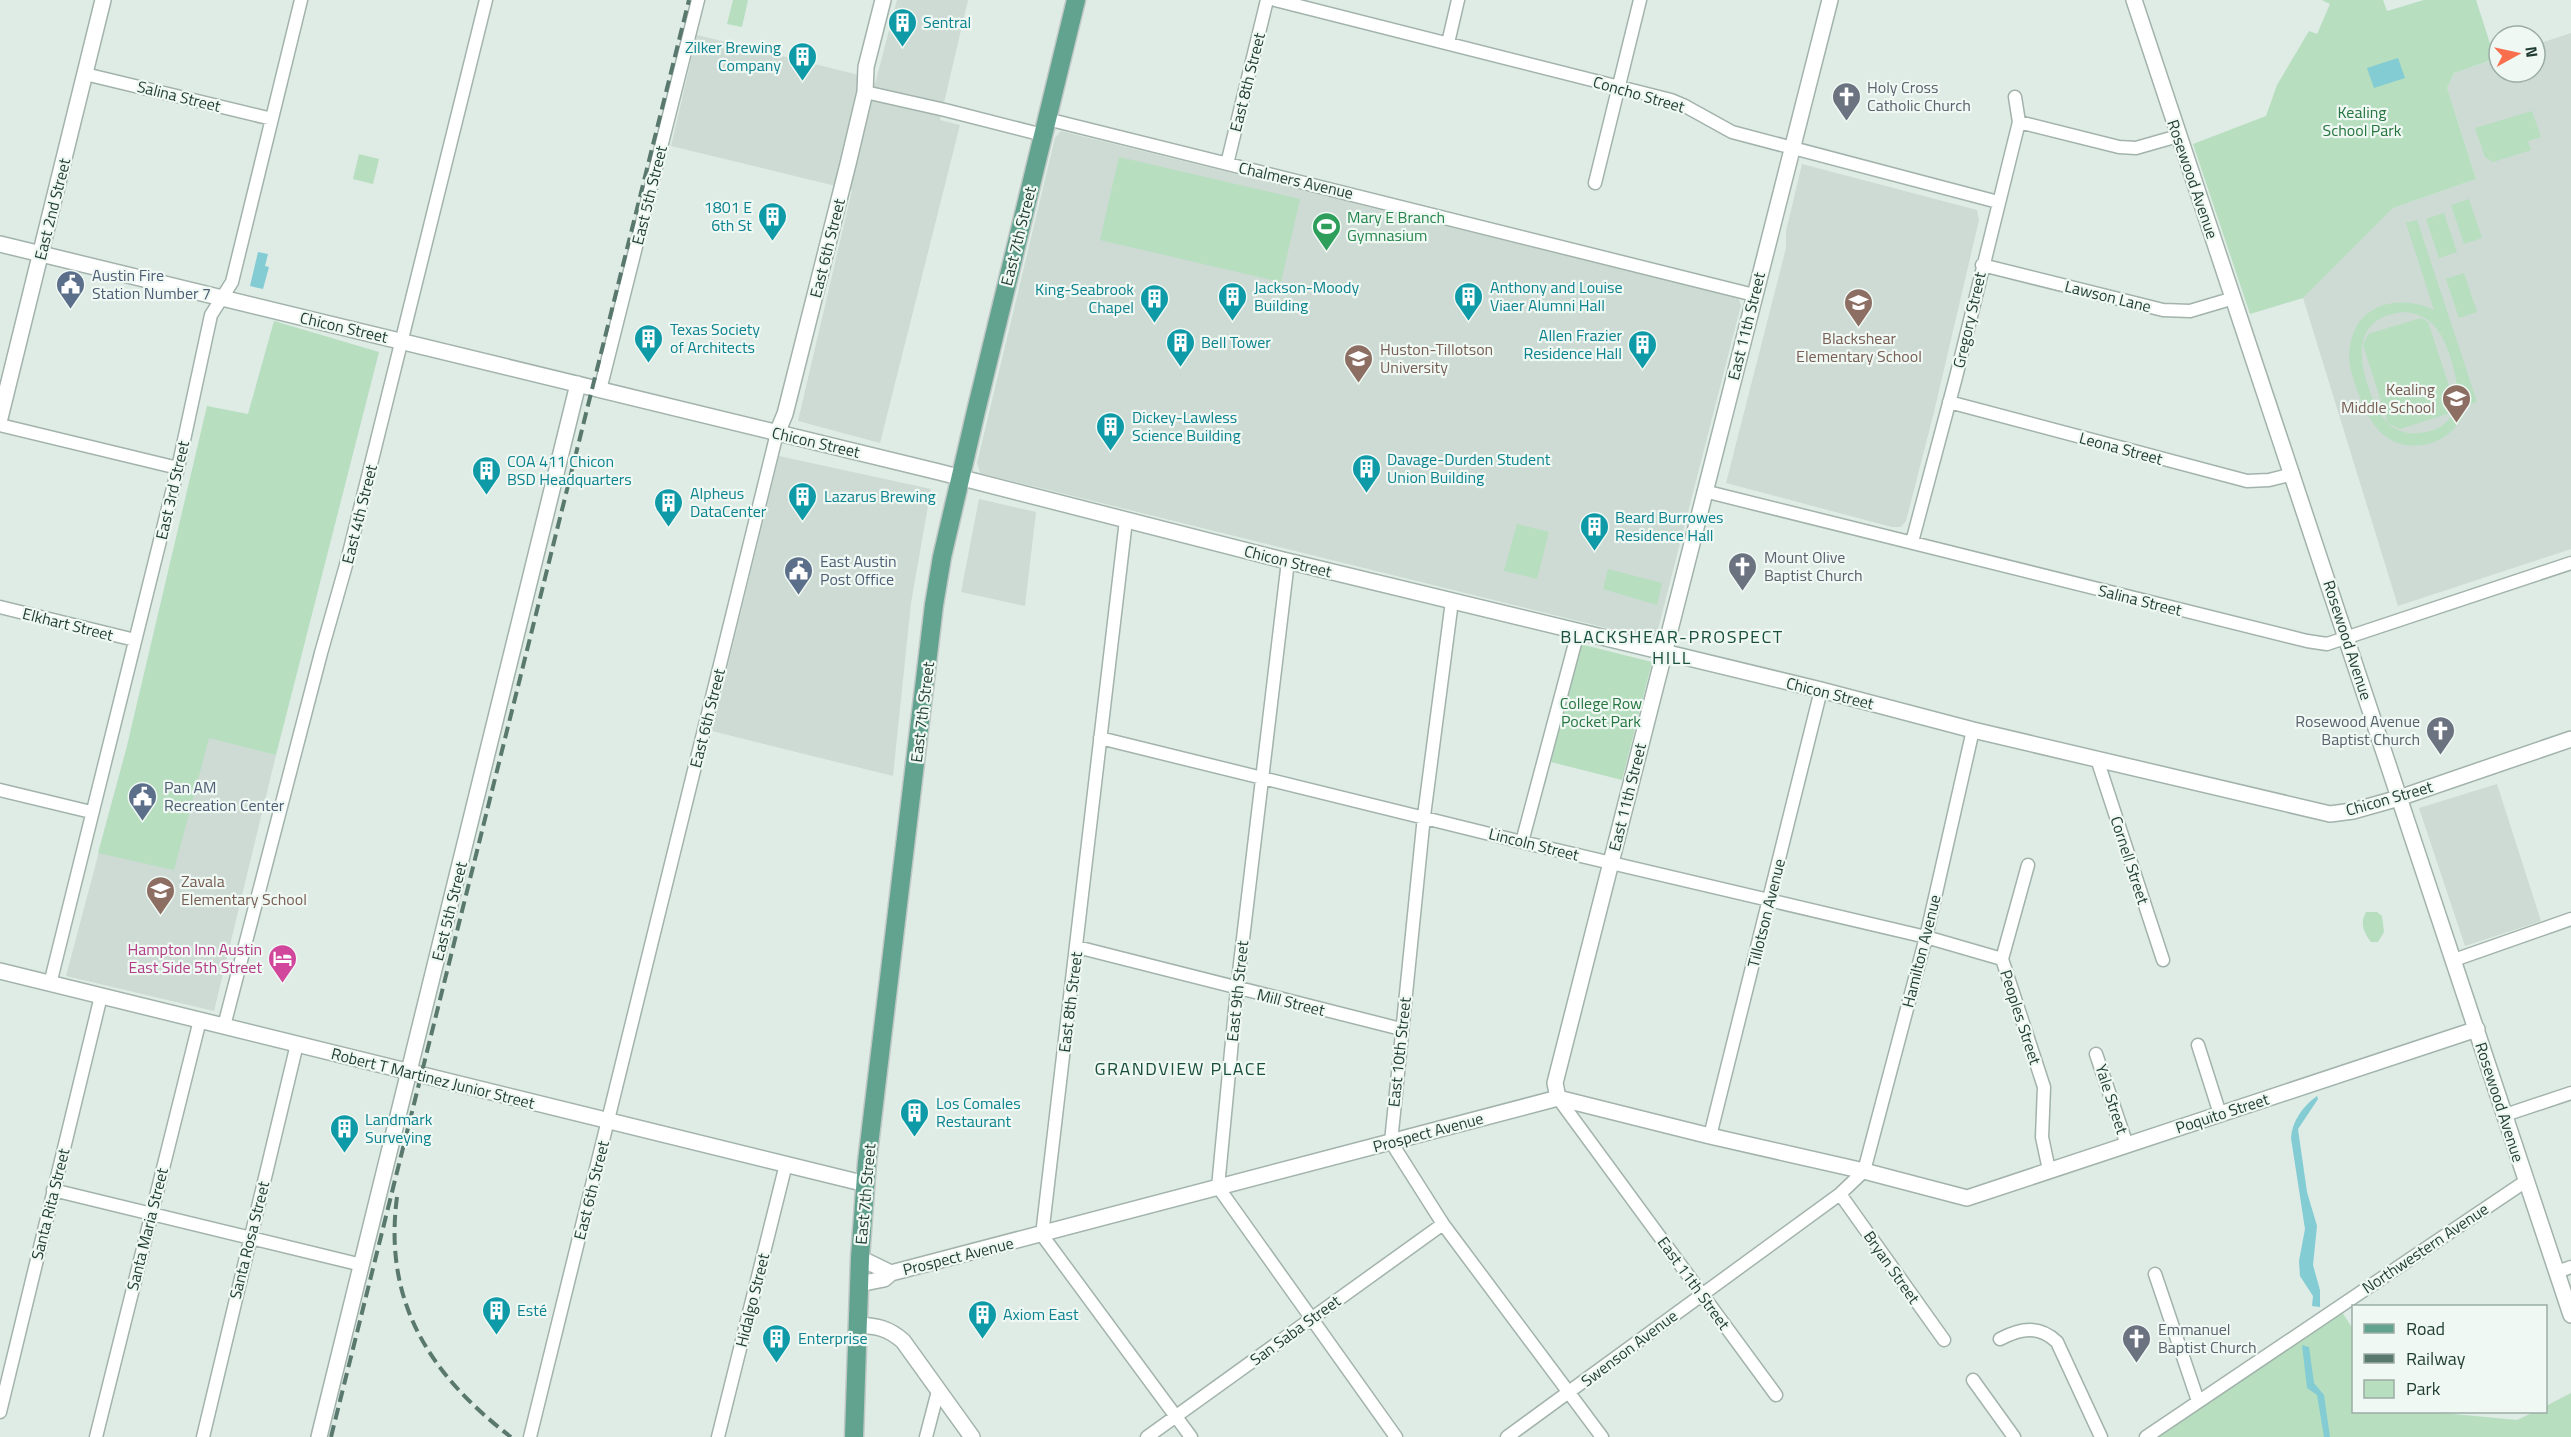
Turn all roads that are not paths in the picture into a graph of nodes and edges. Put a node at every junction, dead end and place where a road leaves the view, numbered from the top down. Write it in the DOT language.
graph roads {
  1 [pos="104,0"];
  2 [pos="301,0"];
  3 [pos="486,0"];
  4 [pos="698,0"];
  5 [pos="882,0"];
  6 [pos="1076,0"];
  7 [pos="1267,0"];
  8 [pos="1275,0"];
  9 [pos="1458,0"];
  10 [pos="1640,0"];
  11 [pos="1830,0"];
  12 [pos="2134,0"];
  13 [pos="1448,44"];
  14 [pos="85,74"];
  15 [pos="1619,87"];
  16 [pos="865,93"];
  17 [pos="2015,97"];
  18 [pos="272,119"];
  19 [pos="2019,122"];
  20 [pos="1045,127"];
  21 [pos="2178,136"];
  22 [pos="1792,149"];
  23 [pos="1227,164"];
  24 [pos="1595,183"];
  25 [pos="1998,202"];
  26 [pos="0,244"];
  27 [pos="40,254"];
  28 [pos="1982,265"];
  29 [pos="1754,295"];
  30 [pos="222,298"];
  31 [pos="2234,298"];
  32 [pos="402,340"];
  33 [pos="578,384"];
  34 [pos="600,390"];
  35 [pos="1950,402"];
  36 [pos="0,418"];
  37 [pos="0,425"];
  38 [pos="777,433"];
  39 [pos="178,468"];
  40 [pos="2293,474"];
  41 [pos="960,477"];
  42 [pos="1704,491"];
  43 [pos="1126,520"];
  44 [pos="1912,542"];
  45 [pos="1288,561"];
  46 [pos="2571,563"];
  47 [pos="1452,601"];
  48 [pos="0,608"];
  49 [pos="1578,632"];
  50 [pos="2347,637"];
  51 [pos="135,640"];
  52 [pos="1664,652"];
  53 [pos="1821,690"];
  54 [pos="1973,730"];
  55 [pos="1100,738"];
  56 [pos="2571,739"];
  57 [pos="2097,759"];
  58 [pos="1262,776"];
  59 [pos="0,790"];
  60 [pos="2399,798"];
  61 [pos="91,812"];
  62 [pos="1424,816"];
  63 [pos="1522,842"];
  64 [pos="1611,862"];
  65 [pos="2028,865"];
  66 [pos="1769,901"];
  67 [pos="2571,919"];
  68 [pos="1926,937"];
  69 [pos="1077,948"];
  70 [pos="2002,959"];
  71 [pos="2163,960"];
  72 [pos="2454,960"];
  73 [pos="0,972"];
  74 [pos="50,984"];
  75 [pos="1237,989"];
  76 [pos="101,996"];
  77 [pos="200,1020"];
  78 [pos="224,1026"];
  79 [pos="1401,1029"];
  80 [pos="2477,1029"];
  81 [pos="297,1044"];
  82 [pos="2198,1045"];
  83 [pos="2096,1053"];
  84 [pos="410,1072"];
  85 [pos="2571,1093"];
  86 [pos="1558,1098"];
  87 [pos="2220,1114"];
  88 [pos="2505,1115"];
  89 [pos="608,1122"];
  90 [pos="1710,1136"];
  91 [pos="1390,1142"];
  92 [pos="2127,1145"];
  93 [pos="786,1164"];
  94 [pos="2049,1170"];
  95 [pos="1864,1171"];
  96 [pos="2526,1181"];
  97 [pos="866,1184"];
  98 [pos="1218,1187"];
  99 [pos="53,1190"];
  100 [pos="1840,1194"];
  101 [pos="1967,1198"];
  102 [pos="151,1212"];
  103 [pos="1443,1224"];
  104 [pos="1042,1235"];
  105 [pos="250,1237"];
  106 [pos="860,1258"];
  107 [pos="362,1265"];
  108 [pos="2564,1270"];
  109 [pos="891,1273"];
  110 [pos="2155,1274"];
  111 [pos="859,1284"];
  112 [pos="1702,1294"];
  113 [pos="2571,1315"];
  114 [pos="1311,1319"];
  115 [pos="858,1325"];
  116 [pos="2000,1339"];
  117 [pos="1944,1340"];
  118 [pos="1973,1380"];
  119 [pos="939,1391"];
  120 [pos="1569,1393"];
  121 [pos="1776,1395"];
  122 [pos="2198,1401"];
  123 [pos="0,1412"];
  124 [pos="1176,1416"];
  125 [pos="96,1437"];
  126 [pos="203,1437"];
  127 [pos="319,1437"];
  128 [pos="530,1437"];
  129 [pos="718,1437"];
  130 [pos="854,1437"];
  131 [pos="926,1437"];
  132 [pos="972,1437"];
  133 [pos="1147,1437"];
  134 [pos="1191,1437"];
  135 [pos="1396,1437"];
  136 [pos="1507,1437"];
  137 [pos="1602,1437"];
  138 [pos="2014,1437"];
  139 [pos="2101,1437"];
  140 [pos="2146,1437"];
  1 -- 14 [label="street, East 2nd Street"];
  2 -- 18 [label="street, East 3rd Street"];
  3 -- 32 [label="street, East 4th Street"];
  4 -- 34 [label="street, East 5th Street"];
  5 -- 16 [label="street, East 6th Street"];
  6 -- 20 [label="main road, East 7th Street"];
  7 -- 23 [label="street, East 8th Street"];
  8 -- 13 [label="street, Concho Street"];
  9 -- 13 [label="street"];
  10 -- 15 [label="street"];
  11 -- 22 [label="street, East 11th Street"];
  12 -- 21 [label="street, Rosewood Avenue"];
  13 -- 15 [label="street, Concho Street"];
  14 -- 18 [label="street, Salina Street"];
  14 -- 27 [label="street, East 2nd Street"];
  15 -- 22 [label="street, Concho Street"];
  15 -- 24 [label="street"];
  16 -- 20 [label="street, Chalmers Avenue"];
  16 -- 38 [label="street, East 6th Street"];
  17 -- 19 [label="street, Gregory Street"];
  18 -- 30 [label="street, East 3rd Street"];
  19 -- 21 [label="street"];
  19 -- 25 [label="street, Gregory Street"];
  20 -- 23 [label="street, Chalmers Avenue"];
  20 -- 41 [label="main road, East 7th Street"];
  21 -- 31 [label="street, Rosewood Avenue"];
  22 -- 25 [label="street, Concho Street"];
  22 -- 29 [label="street, East 11th Street"];
  23 -- 29 [label="street, Chalmers Avenue"];
  25 -- 28 [label="street, Gregory Street"];
  26 -- 27 [label="street, Chicon Street"];
  27 -- 30 [label="street, Chicon Street"];
  27 -- 36 [label="street, East 2nd Street"];
  28 -- 31 [label="street, Lawson Lane"];
  28 -- 35 [label="street, Gregory Street"];
  29 -- 42 [label="street, East 11th Street"];
  30 -- 32 [label="street, Chicon Street"];
  30 -- 39 [label="street, East 3rd Street"];
  31 -- 40 [label="street, Rosewood Avenue"];
  32 -- 33 [label="street, Chicon Street"];
  32 -- 78 [label="street, East 4th Street"];
  33 -- 34 [label="street, Chicon Street"];
  33 -- 84 [label="street, East 5th Street"];
  34 -- 38 [label="street, Chicon Street"];
  35 -- 40 [label="street, Leona Street"];
  35 -- 44 [label="street, Gregory Street"];
  37 -- 39 [label="street"];
  38 -- 41 [label="street, Chicon Street"];
  38 -- 89 [label="street, East 6th Street"];
  39 -- 51 [label="street, East 3rd Street"];
  40 -- 50 [label="street, Rosewood Avenue"];
  41 -- 43 [label="street, Chicon Street"];
  41 -- 97 [label="main road, East 7th Street"];
  42 -- 44 [label="street, Salina Street"];
  42 -- 52 [label="street, East 11th Street"];
  43 -- 45 [label="street, Chicon Street"];
  43 -- 55 [label="street, East 8th Street"];
  44 -- 50 [label="street, Salina Street"];
  45 -- 47 [label="street, Chicon Street"];
  45 -- 58 [label="street, East 9th Street"];
  46 -- 50 [label="street, Salina Street"];
  47 -- 49 [label="street, Chicon Street"];
  47 -- 62 [label="street, East 10th Street"];
  48 -- 51 [label="street, Elkhart Street"];
  49 -- 52 [label="street, Chicon Street"];
  49 -- 63 [label="street"];
  50 -- 60 [label="street, Rosewood Avenue"];
  51 -- 61 [label="street, East 3rd Street"];
  52 -- 53 [label="street, Chicon Street"];
  52 -- 64 [label="street, East 11th Street"];
  53 -- 54 [label="street, Chicon Street"];
  53 -- 66 [label="street, Tillotson Avenue"];
  54 -- 57 [label="street, Chicon Street"];
  54 -- 68 [label="street, Hamilton Avenue"];
  55 -- 58 [label="street, Lincoln Street"];
  55 -- 69 [label="street, East 8th Street"];
  56 -- 60 [label="street, Chicon Street"];
  57 -- 60 [label="street, Chicon Street"];
  57 -- 71 [label="street, Cornell Street"];
  58 -- 62 [label="street, Lincoln Street"];
  58 -- 75 [label="street, East 9th Street"];
  59 -- 61 [label="street"];
  60 -- 72 [label="street, Rosewood Avenue"];
  61 -- 74 [label="street, East 3rd Street"];
  62 -- 63 [label="street, Lincoln Street"];
  62 -- 79 [label="street, East 10th Street"];
  63 -- 64 [label="street, Lincoln Street"];
  64 -- 66 [label="street, Lincoln Street"];
  64 -- 86 [label="street, East 11th Street"];
  65 -- 70 [label="street, Peoples Street"];
  66 -- 68 [label="street, Lincoln Street"];
  66 -- 90 [label="street, Tillotson Avenue"];
  67 -- 72 [label="street"];
  68 -- 70 [label="street, Lincoln Street"];
  68 -- 95 [label="street, Hamilton Avenue"];
  69 -- 75 [label="street, Mill Street"];
  69 -- 104 [label="street, East 8th Street"];
  70 -- 94 [label="street, Peoples Street"];
  72 -- 80 [label="street, Rosewood Avenue"];
  73 -- 74 [label="street, Robert T Martinez Junior Street"];
  74 -- 76 [label="street, Robert T Martinez Junior Street"];
  75 -- 79 [label="street, Mill Street"];
  75 -- 98 [label="street, East 9th Street"];
  76 -- 77 [label="street, Robert T Martinez Junior Street"];
  76 -- 99 [label="street, Santa Rita Street"];
  77 -- 78 [label="street, Robert T Martinez Junior Street"];
  77 -- 102 [label="street, Santa Maria Street"];
  78 -- 81 [label="street, Robert T Martinez Junior Street"];
  79 -- 91 [label="street, East 10th Street"];
  80 -- 87 [label="street, Poquito Street"];
  80 -- 88 [label="street, Rosewood Avenue"];
  81 -- 84 [label="street, Robert T Martinez Junior Street"];
  81 -- 105 [label="street, Santa Rosa Street"];
  82 -- 87 [label="street"];
  83 -- 92 [label="street, Yale Street"];
  84 -- 89 [label="street, Robert T Martinez Junior Street"];
  84 -- 107 [label="street, East 5th Street"];
  85 -- 88 [label="street"];
  86 -- 90 [label="street, Prospect Avenue"];
  86 -- 91 [label="street, Prospect Avenue"];
  86 -- 112 [label="street, East 11th Street"];
  87 -- 92 [label="street, Poquito Street"];
  88 -- 96 [label="street, Rosewood Avenue"];
  89 -- 93 [label="street, Robert T Martinez Junior Street"];
  89 -- 128 [label="street, East 6th Street"];
  90 -- 95 [label="street, Prospect Avenue"];
  91 -- 98 [label="street, Prospect Avenue"];
  91 -- 103 [label="street"];
  92 -- 94 [label="street, Poquito Street"];
  93 -- 97 [label="street, Robert T Martinez Junior Street"];
  93 -- 129 [label="street, Hidalgo Street"];
  94 -- 101 [label="street, Poquito Street"];
  95 -- 100 [label="street, Swenson Avenue"];
  95 -- 101 [label="street, Prospect Avenue"];
  96 -- 108 [label="street, Rosewood Avenue"];
  96 -- 122 [label="street, Northwestern Avenue"];
  97 -- 106 [label="main road, East 7th Street"];
  98 -- 104 [label="street, Prospect Avenue"];
  98 -- 114 [label="street"];
  99 -- 102 [label="street"];
  99 -- 123 [label="street, Santa Rita Street"];
  100 -- 112 [label="street, Swenson Avenue"];
  100 -- 117 [label="street, Bryan Street"];
  102 -- 105 [label="street"];
  102 -- 125 [label="street, Santa Maria Street"];
  103 -- 114 [label="street, San Saba Street"];
  103 -- 120 [label="street"];
  104 -- 109 [label="street, Prospect Avenue"];
  104 -- 124 [label="street"];
  105 -- 107 [label="street"];
  105 -- 126 [label="street, Santa Rosa Street"];
  106 -- 109 [label="street, Prospect Avenue"];
  106 -- 111 [label="main road, East 7th Street"];
  107 -- 127 [label="street, East 5th Street"];
  108 -- 113 [label="street, Rosewood Avenue"];
  109 -- 111 [label="street, Prospect Avenue"];
  110 -- 122 [label="street"];
  111 -- 115 [label="main road, East 7th Street"];
  112 -- 120 [label="street, Swenson Avenue"];
  112 -- 121 [label="street, East 11th Street"];
  114 -- 124 [label="street, San Saba Street"];
  114 -- 135 [label="street"];
  115 -- 119 [label="street"];
  115 -- 130 [label="main road, East 7th Street"];
  116 -- 139 [label="street"];
  118 -- 138 [label="street"];
  119 -- 131 [label="street"];
  119 -- 132 [label="street"];
  120 -- 136 [label="street, Swenson Avenue"];
  120 -- 137 [label="street"];
  122 -- 140 [label="street, Northwestern Avenue"];
  124 -- 133 [label="street, San Saba Street"];
  124 -- 134 [label="street"];
}
